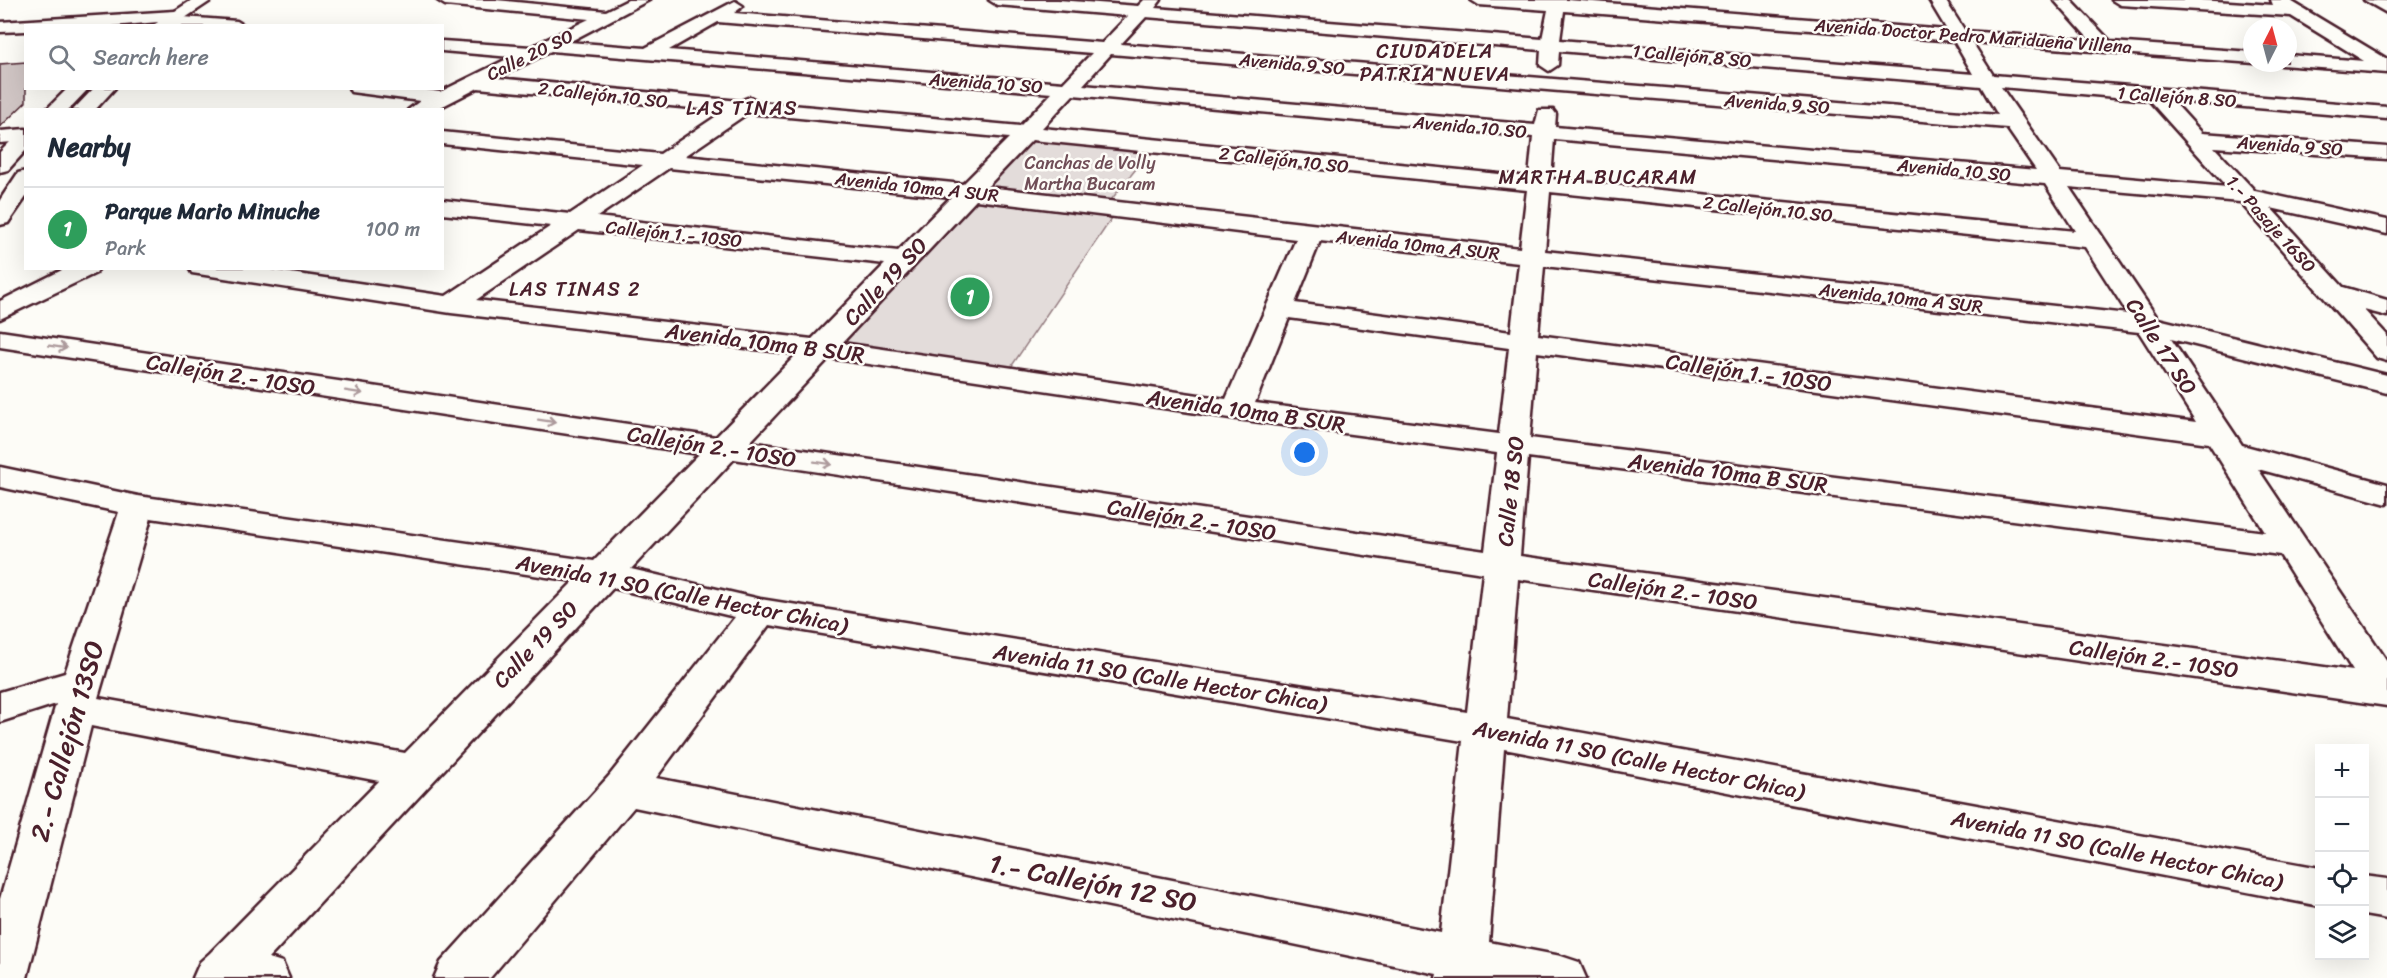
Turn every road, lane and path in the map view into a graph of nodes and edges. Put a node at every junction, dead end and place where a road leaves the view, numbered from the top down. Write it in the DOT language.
graph roads {
  1 [pos="204,0"];
  2 [pos="446,0"];
  3 [pos="641,0"];
  4 [pos="746,0"];
  5 [pos="998,0"];
  6 [pos="1479,0"];
  7 [pos="1738,0"];
  8 [pos="1937,0"];
  9 [pos="2062,0"];
  10 [pos="2120,0"];
  11 [pos="2278,0"];
  12 [pos="2372,0"];
  13 [pos="1560,3"];
  14 [pos="221,5"];
  15 [pos="1147,5"];
  16 [pos="1650,6"];
  17 [pos="2387,8"];
  18 [pos="1838,9"];
  19 [pos="2297,11"];
  20 [pos="609,16"];
  21 [pos="715,17"];
  22 [pos="1746,19"];
  23 [pos="177,22"];
  24 [pos="104,24"];
  25 [pos="207,24"];
  26 [pos="24,26"];
  27 [pos="0,27"];
  28 [pos="1850,27"];
  29 [pos="1959,34"];
  30 [pos="2344,40"];
  31 [pos="2387,43"];
  32 [pos="1551,44"];
  33 [pos="444,45"];
  34 [pos="2105,46"];
  35 [pos="1107,48"];
  36 [pos="542,50"];
  37 [pos="647,55"];
  38 [pos="2243,57"];
  39 [pos="2297,62"];
  40 [pos="2387,68"];
  41 [pos="802,69"];
  42 [pos="475,82"];
  43 [pos="1988,82"];
  44 [pos="1548,87"];
  45 [pos="1068,89"];
  46 [pos="78,90"];
  47 [pos="104,90"];
  48 [pos="375,90"];
  49 [pos="2156,95"];
  50 [pos="442,98"];
  51 [pos="58,108"];
  52 [pos="85,108"];
  53 [pos="422,108"];
  54 [pos="742,108"];
  55 [pos="2387,113"];
  56 [pos="2013,122"];
  57 [pos="1026,133"];
  58 [pos="1544,134"];
  59 [pos="24,136"];
  60 [pos="0,137"];
  61 [pos="24,138"];
  62 [pos="444,138"];
  63 [pos="2193,139"];
  64 [pos="2387,153"];
  65 [pos="662,162"];
  66 [pos="0,165"];
  67 [pos="2054,179"];
  68 [pos="24,181"];
  69 [pos="1540,186"];
  70 [pos="970,192"];
  71 [pos="2247,196"];
  72 [pos="444,207"];
  73 [pos="0,218"];
  74 [pos="573,223"];
  75 [pos="2387,227"];
  76 [pos="1311,233"];
  77 [pos="2093,240"];
  78 [pos="1533,257"];
  79 [pos="906,259"];
  80 [pos="83,270"];
  81 [pos="215,270"];
  82 [pos="2334,293"];
  83 [pos="451,305"];
  84 [pos="2387,308"];
  85 [pos="1279,309"];
  86 [pos="0,310"];
  87 [pos="2149,325"];
  88 [pos="0,339"];
  89 [pos="1524,342"];
  90 [pos="821,348"];
  91 [pos="2387,352"];
  92 [pos="2387,384"];
  93 [pos="1237,410"];
  94 [pos="2225,443"];
  95 [pos="1515,444"];
  96 [pos="722,448"];
  97 [pos="0,477"];
  98 [pos="2387,494"];
  99 [pos="138,506"];
  100 [pos="2292,546"];
  101 [pos="1502,565"];
  102 [pos="602,574"];
  103 [pos="760,611"];
  104 [pos="2371,647"];
  105 [pos="2386,691"];
  106 [pos="79,695"];
  107 [pos="0,707"];
  108 [pos="1486,730"];
  109 [pos="414,771"];
  110 [pos="624,788"];
  111 [pos="2315,886"];
  112 [pos="2369,896"];
  113 [pos="2387,899"];
  114 [pos="1462,968"];
  115 [pos="236,975"];
  116 [pos="2,978"];
  117 [pos="459,978"];
  118 [pos="1561,978"];
  1 -- 23 [label="street"];
  2 -- 20 [label="street"];
  3 -- 20 [label="street, Calle 20 SO"];
  4 -- 21 [label="street"];
  5 -- 15 [label="street, 1 Callejón 8 SO"];
  6 -- 13 [label="street, Avenida Doctor Pedro Maridueña Villena"];
  7 -- 22 [label="street"];
  8 -- 29 [label="street, Calle 17 SO"];
  9 -- 34 [label="street"];
  10 -- 19 [label="street"];
  11 -- 19 [label="street"];
  12 -- 17 [label="street"];
  13 -- 16 [label="street, Avenida Doctor Pedro Maridueña Villena"];
  13 -- 32 [label="street, Calle 18 SO"];
  14 -- 23 [label="street"];
  15 -- 32 [label="street, 1 Callejón 8 SO"];
  15 -- 35 [label="street, Calle 19 SO"];
  16 -- 22 [label="street, Avenida Doctor Pedro Maridueña Villena"];
  18 -- 28 [label="street"];
  19 -- 30 [label="street"];
  20 -- 36 [label="street, Calle 20 SO"];
  21 -- 35 [label="street, Avenida 9 SO"];
  21 -- 37 [label="street"];
  22 -- 28 [label="street, Avenida Doctor Pedro Maridueña Villena"];
  23 -- 24 [label="street"];
  23 -- 25 [label="street"];
  26 -- 27 [label="street"];
  28 -- 29 [label="street, Avenida Doctor Pedro Maridueña Villena"];
  29 -- 34 [label="street, Avenida Doctor Pedro Maridueña Villena"];
  29 -- 43 [label="street, Calle 17 SO"];
  30 -- 31 [label="street"];
  30 -- 40 [label="street"];
  32 -- 43 [label="street, 1 Callejón 8 SO"];
  32 -- 44 [label="street, Calle 18 SO"];
  33 -- 36 [label="street, Avenida 10 SO"];
  34 -- 38 [label="street, Avenida Doctor Pedro Maridueña Villena"];
  35 -- 44 [label="street, Avenida 9 SO"];
  35 -- 45 [label="street, Calle 19 SO"];
  36 -- 37 [label="street, Avenida 10 SO"];
  36 -- 42 [label="street, Calle 20 SO"];
  37 -- 41 [label="street, Avenida 10 SO"];
  39 -- 40 [label="street"];
  41 -- 45 [label="street, Avenida 10 SO"];
  41 -- 54 [label="street"];
  42 -- 50 [label="street, Calle 20 SO"];
  42 -- 54 [label="street, 2 Callejón 10 SO"];
  43 -- 49 [label="street, 1 Callejón 8 SO"];
  43 -- 56 [label="street, Calle 17 SO"];
  44 -- 56 [label="street, Avenida 9 SO"];
  44 -- 58 [label="street, Calle 18 SO"];
  45 -- 57 [label="street, Calle 19 SO"];
  45 -- 58 [label="street, Avenida 10 SO"];
  46 -- 51 [label="street"];
  47 -- 52 [label="street"];
  48 -- 50 [label="street"];
  49 -- 55 [label="street, 1 Callejón 8 SO"];
  49 -- 63 [label="street, 1.- Pasaje 16SO"];
  50 -- 53 [label="street, Calle 20 SO"];
  54 -- 57 [label="street, 2 Callejón 10 SO"];
  54 -- 65 [label="street"];
  56 -- 67 [label="street, Calle 17 SO"];
  57 -- 69 [label="street, 2 Callejón 10 SO"];
  57 -- 70 [label="street, Calle 19 SO"];
  58 -- 67 [label="street, Avenida 10 SO"];
  58 -- 69 [label="street, Calle 18 SO"];
  59 -- 60 [label="street"];
  61 -- 66 [label="street"];
  62 -- 65 [label="street, Avenida 10ma A SUR"];
  63 -- 64 [label="street, Avenida 9 SO"];
  63 -- 71 [label="street, 1.- Pasaje 16SO"];
  65 -- 70 [label="street, Avenida 10ma A SUR"];
  65 -- 74 [label="street"];
  67 -- 71 [label="street, Avenida 10 SO"];
  67 -- 77 [label="street, Calle 17 SO"];
  68 -- 73 [label="street"];
  69 -- 77 [label="street, 2 Callejón 10 SO"];
  69 -- 78 [label="street, Calle 18 SO"];
  70 -- 76 [label="street, Avenida 10ma A SUR"];
  70 -- 79 [label="street, Calle 19 SO"];
  71 -- 75 [label="street, Avenida 10 SO"];
  71 -- 82 [label="street, 1.- Pasaje 16SO"];
  72 -- 74 [label="street, Callejón 1.- 10SO"];
  74 -- 79 [label="street, Callejón 1.- 10SO"];
  74 -- 83 [label="street"];
  76 -- 78 [label="street, Avenida 10ma A SUR"];
  76 -- 85 [label="street"];
  77 -- 87 [label="street, Calle 17 SO"];
  78 -- 87 [label="street, Avenida 10ma A SUR"];
  78 -- 89 [label="street, Calle 18 SO"];
  79 -- 90 [label="street, Calle 19 SO"];
  80 -- 86 [label="street"];
  81 -- 83 [label="street, Avenida 10ma B SUR"];
  82 -- 84 [label="street"];
  82 -- 91 [label="street, 1.- Pasaje 16SO"];
  83 -- 90 [label="street, Avenida 10ma B SUR"];
  85 -- 89 [label="street, Callejón 1.- 10SO"];
  85 -- 93 [label="street"];
  87 -- 92 [label="street, Avenida 10ma A SUR"];
  87 -- 94 [label="street, Calle 17 SO"];
  88 -- 96 [label="street, Callejón 2.- 10SO, one-way"];
  89 -- 94 [label="street, Callejón 1.- 10SO"];
  89 -- 95 [label="street, Calle 18 SO"];
  90 -- 93 [label="street, Avenida 10ma B SUR"];
  90 -- 96 [label="street, Calle 19 SO"];
  93 -- 95 [label="street, Avenida 10ma B SUR"];
  94 -- 98 [label="street, Callejón 1.- 10SO"];
  94 -- 100 [label="street, Calle 17 SO"];
  95 -- 100 [label="street, Avenida 10ma B SUR"];
  95 -- 101 [label="street, Calle 18 SO"];
  96 -- 101 [label="street, Callejón 2.- 10SO, one-way"];
  96 -- 102 [label="street, Calle 19 SO"];
  97 -- 99 [label="street, Avenida 11 SO (Calle Hector Chica)"];
  99 -- 102 [label="street, Avenida 11 SO (Calle Hector Chica)"];
  99 -- 106 [label="street, 2.- Callejón 13SO"];
  100 -- 104 [label="street, Calle 17 SO"];
  101 -- 105 [label="street, Callejón 2.- 10SO"];
  101 -- 108 [label="street, Calle 18 SO"];
  102 -- 103 [label="street, Avenida 11 SO (Calle Hector Chica)"];
  102 -- 109 [label="street, Calle 19 SO"];
  103 -- 108 [label="street, Avenida 11 SO (Calle Hector Chica)"];
  103 -- 110 [label="street"];
  104 -- 105 [label="street, Calle 17 SO"];
  106 -- 107 [label="street"];
  106 -- 109 [label="street"];
  106 -- 116 [label="street, 2.- Callejón 13SO"];
  108 -- 111 [label="street, Avenida 11 SO (Calle Hector Chica)"];
  108 -- 114 [label="street, Calle 18 SO"];
  109 -- 115 [label="street, Calle 19 SO"];
  110 -- 114 [label="street, 1.- Callejón 12 SO"];
  110 -- 117 [label="street"];
  112 -- 113 [label="street"];
  114 -- 118 [label="street, 1.- Callejón 12 SO"];
}
